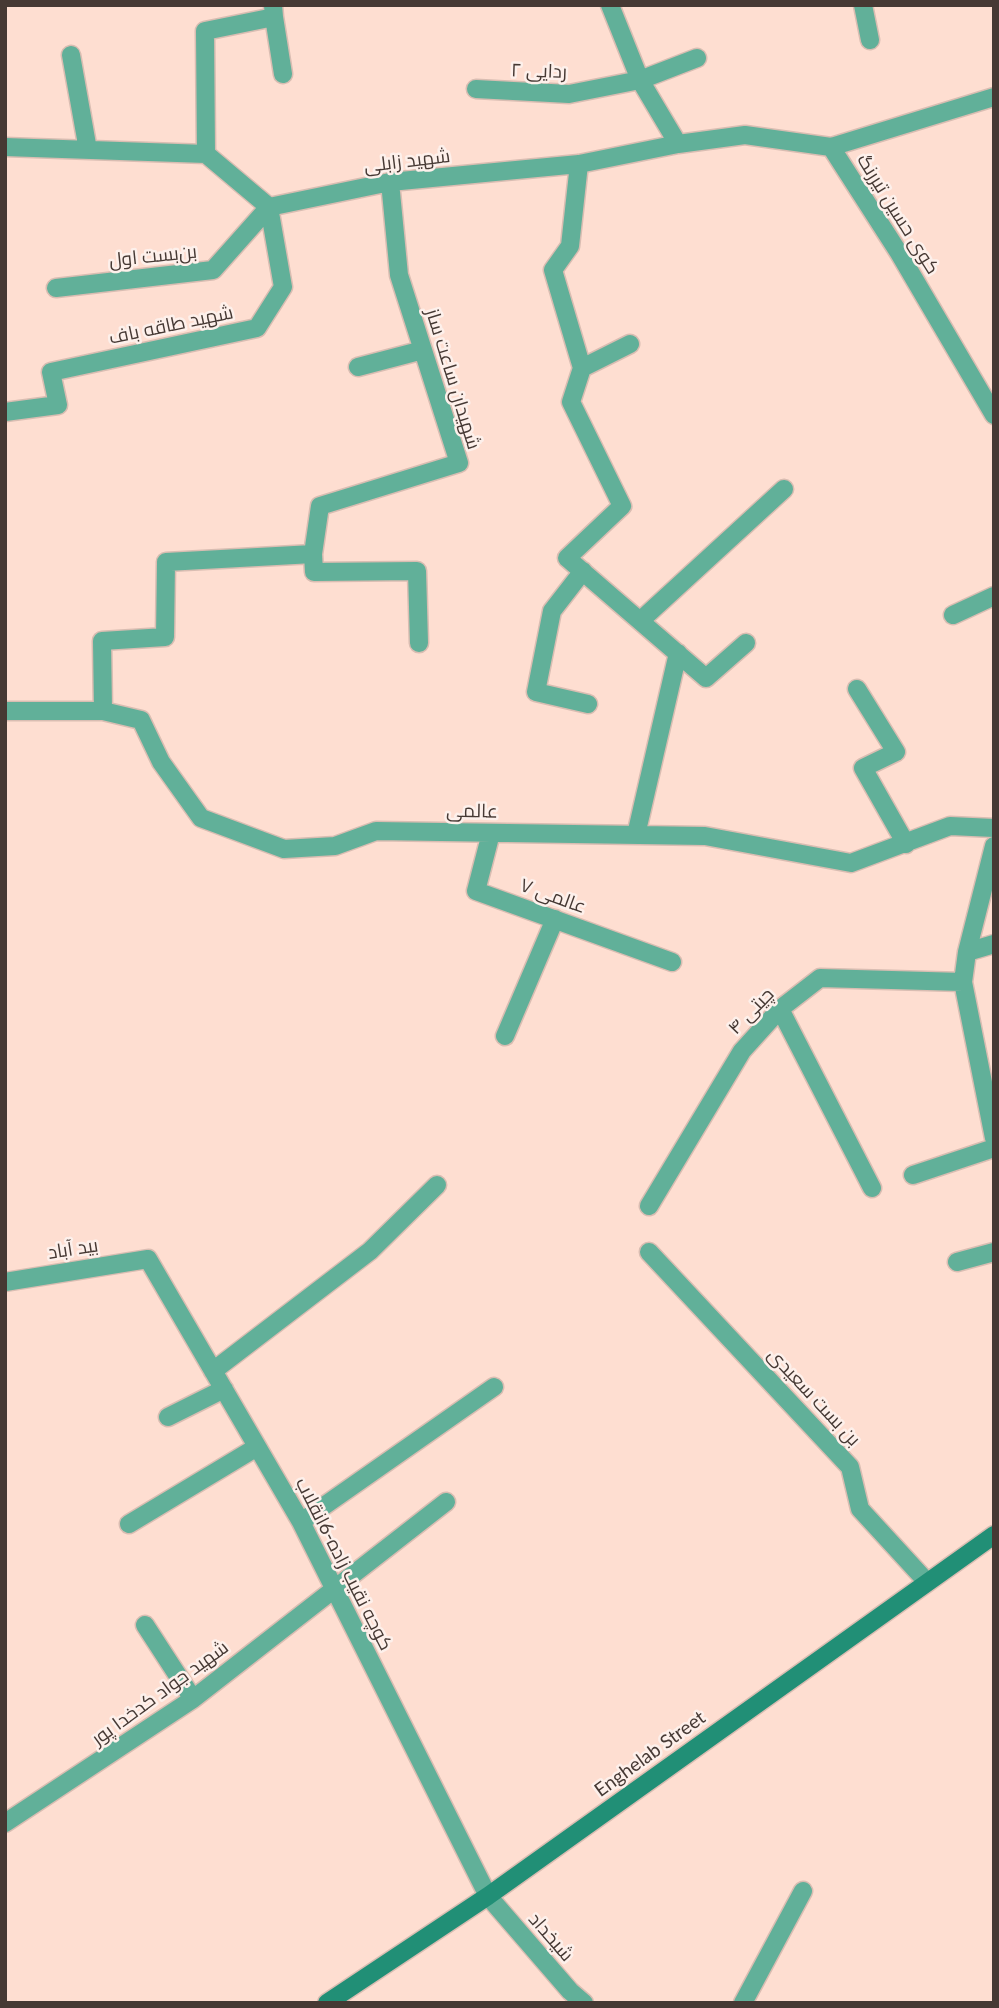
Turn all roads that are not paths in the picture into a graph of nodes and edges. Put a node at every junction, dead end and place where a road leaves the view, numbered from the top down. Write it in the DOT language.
graph roads {
  1 [pos="610,5"];
  2 [pos="863,5"];
  3 [pos="273,11"];
  4 [pos="870,40"];
  5 [pos="71,55"];
  6 [pos="697,58"];
  7 [pos="283,74"];
  8 [pos="640,80"];
  9 [pos="476,89"];
  10 [pos="994,97"];
  11 [pos="678,144"];
  12 [pos="831,147"];
  13 [pos="5,148"];
  14 [pos="88,150"];
  15 [pos="206,155"];
  16 [pos="579,164"];
  17 [pos="390,182"];
  18 [pos="269,207"];
  19 [pos="56,288"];
  20 [pos="630,344"];
  21 [pos="423,351"];
  22 [pos="358,367"];
  23 [pos="582,368"];
  24 [pos="5,412"];
  25 [pos="994,415"];
  26 [pos="784,488"];
  27 [pos="313,554"];
  28 [pos="583,571"];
  29 [pos="994,596"];
  30 [pos="953,615"];
  31 [pos="640,621"];
  32 [pos="419,643"];
  33 [pos="746,643"];
  34 [pos="678,653"];
  35 [pos="857,689"];
  36 [pos="588,704"];
  37 [pos="103,710"];
  38 [pos="5,711"];
  39 [pos="994,828"];
  40 [pos="491,833"];
  41 [pos="636,835"];
  42 [pos="906,844"];
  43 [pos="994,846"];
  44 [pos="555,919"];
  45 [pos="994,944"];
  46 [pos="967,952"];
  47 [pos="672,962"];
  48 [pos="963,982"];
  49 [pos="780,1009"];
  50 [pos="505,1037"];
  51 [pos="992,1111"];
  52 [pos="994,1138"];
  53 [pos="994,1149"];
  54 [pos="914,1175"];
  55 [pos="437,1185"];
  56 [pos="872,1188"];
  57 [pos="649,1206"];
  58 [pos="649,1252"];
  59 [pos="994,1252"];
  60 [pos="148,1259"];
  61 [pos="957,1262"];
  62 [pos="5,1282"];
  63 [pos="213,1371"];
  64 [pos="495,1387"];
  65 [pos="224,1389"];
  66 [pos="168,1417"];
  67 [pos="257,1447"];
  68 [pos="446,1502"];
  69 [pos="301,1522"];
  70 [pos="130,1524"];
  71 [pos="994,1535"];
  72 [pos="927,1582"];
  73 [pos="333,1587"];
  74 [pos="145,1625"];
  75 [pos="193,1699"];
  76 [pos="5,1823"];
  77 [pos="803,1891"];
  78 [pos="488,1896"];
  79 [pos="327,2003"];
  80 [pos="584,2003"];
  81 [pos="743,2003"];
  1 -- 8 [label="street"];
  2 -- 4 [label="street"];
  3 -- 7 [label="street"];
  3 -- 15 [label="street"];
  5 -- 14 [label="street"];
  6 -- 8 [label="street, ردایی ۲"];
  8 -- 9 [label="street, ردایی ۲"];
  8 -- 11 [label="street"];
  10 -- 12 [label="street, کوی حسین تیررنگ"];
  11 -- 12 [label="street, شهید زابلی"];
  11 -- 16 [label="street, شهید زابلی"];
  12 -- 25 [label="street, کوی حسین تیررنگ"];
  13 -- 14 [label="street"];
  14 -- 15 [label="street"];
  15 -- 18 [label="street"];
  16 -- 17 [label="street, شهید زابلی"];
  16 -- 23 [label="street"];
  17 -- 18 [label="street, شهید زابلی"];
  17 -- 21 [label="street, شهیدان ساعت ساز"];
  18 -- 19 [label="street, بن‌بست اول"];
  18 -- 24 [label="street, شهید طاقه باف"];
  20 -- 23 [label="street"];
  21 -- 22 [label="street"];
  21 -- 27 [label="street, شهیدان ساعت ساز"];
  23 -- 28 [label="street"];
  26 -- 31 [label="street"];
  27 -- 32 [label="street"];
  27 -- 37 [label="street"];
  28 -- 31 [label="street"];
  28 -- 36 [label="street"];
  29 -- 30 [label="street"];
  31 -- 34 [label="street"];
  33 -- 34 [label="street"];
  34 -- 41 [label="street"];
  35 -- 42 [label="street"];
  37 -- 38 [label="street, عالمی"];
  37 -- 40 [label="street, عالمی"];
  39 -- 42 [label="street, عالمی"];
  40 -- 41 [label="street, عالمی"];
  40 -- 44 [label="street, عالمی ۷"];
  41 -- 42 [label="street, عالمی"];
  43 -- 46 [label="street"];
  44 -- 47 [label="street, عالمی ۷"];
  44 -- 50 [label="street"];
  45 -- 46 [label="street"];
  46 -- 48 [label="street"];
  48 -- 49 [label="street, چیتی ۴"];
  48 -- 51 [label="street"];
  49 -- 56 [label="street"];
  49 -- 57 [label="street, چیتی ۴"];
  51 -- 52 [label="street"];
  53 -- 54 [label="street"];
  55 -- 63 [label="street"];
  58 -- 72 [label="street, بن بست سعیدی"];
  59 -- 61 [label="street"];
  60 -- 62 [label="street, بید آباد"];
  60 -- 63 [label="street, کوچه نقیب زاده-6انقلاب"];
  63 -- 65 [label="street, کوچه نقیب زاده-6انقلاب"];
  64 -- 69 [label="street"];
  65 -- 66 [label="street"];
  65 -- 67 [label="street, کوچه نقیب زاده-6انقلاب"];
  67 -- 69 [label="street, کوچه نقیب زاده-6انقلاب"];
  67 -- 70 [label="street"];
  68 -- 73 [label="street, شهید جواد کدخدا پور"];
  69 -- 73 [label="street, کوچه نقیب زاده-6انقلاب"];
  71 -- 72 [label="main road, Enghelab Street"];
  72 -- 78 [label="main road, Enghelab Street"];
  73 -- 75 [label="street, شهید جواد کدخدا پور"];
  73 -- 78 [label="street, کوچه نقیب زاده-6انقلاب"];
  74 -- 75 [label="street"];
  75 -- 76 [label="street, شهید جواد کدخدا پور"];
  77 -- 81 [label="street"];
  78 -- 79 [label="main road, Enghelab Street"];
  78 -- 80 [label="street, شیخداد"];
}
